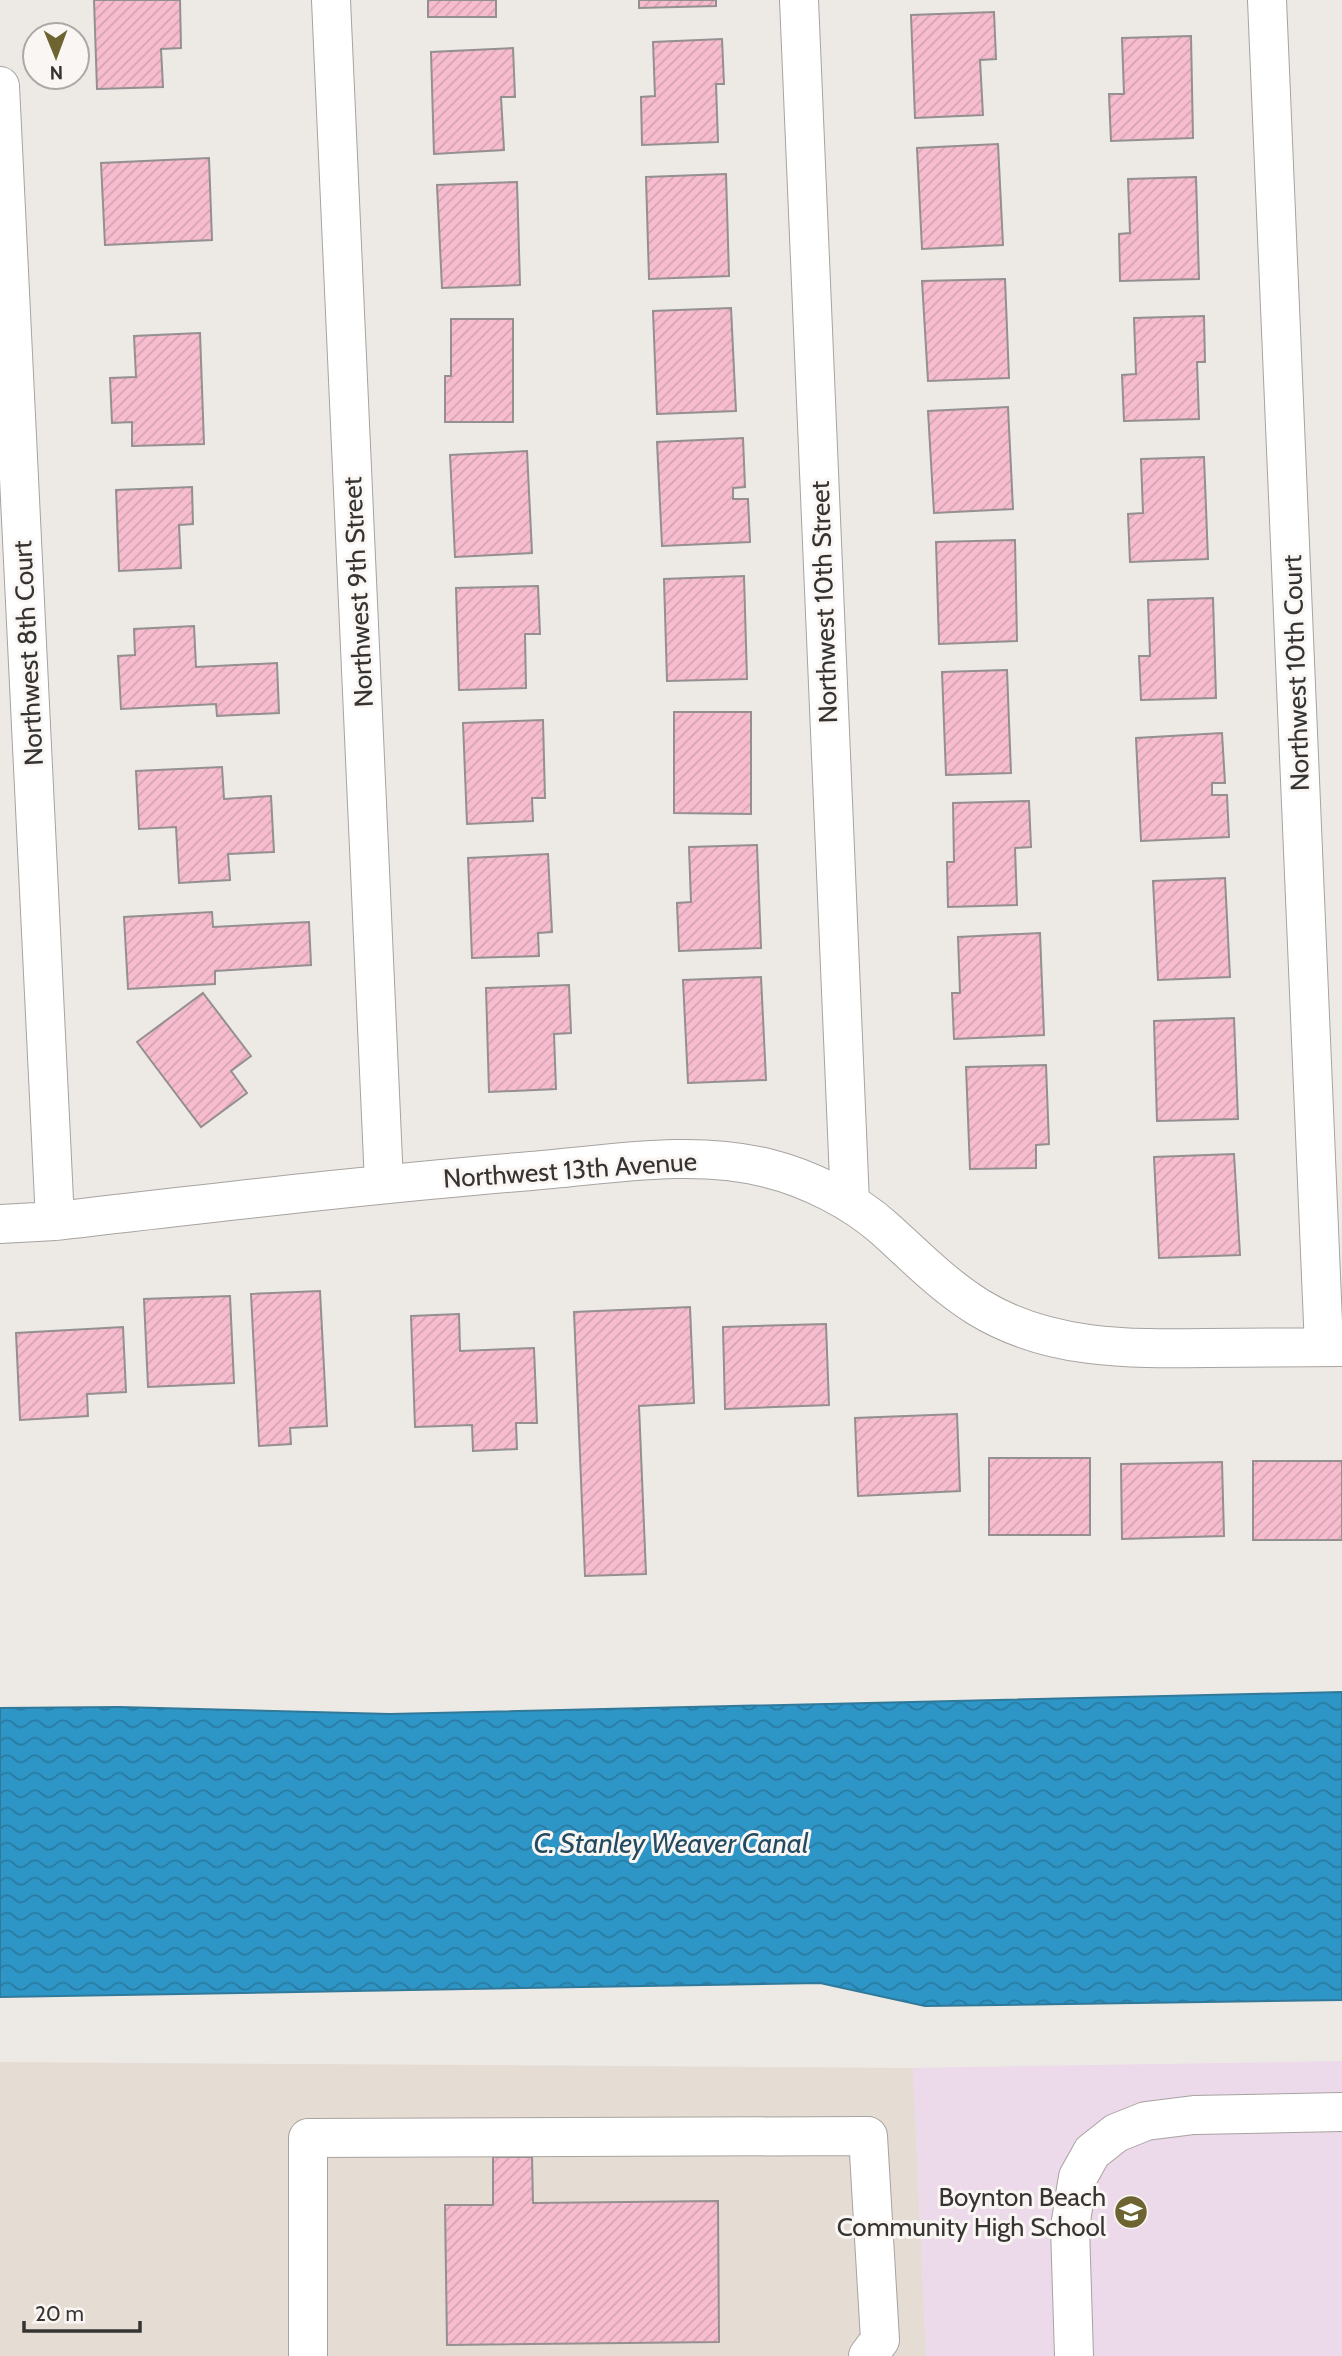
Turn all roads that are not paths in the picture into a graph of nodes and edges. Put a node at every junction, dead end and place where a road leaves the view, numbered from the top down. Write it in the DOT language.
graph roads {
  1 [pos="331,0"];
  2 [pos="799,0"];
  3 [pos="1267,0"];
  4 [pos="0,86"];
  5 [pos="384,1183"];
  6 [pos="850,1203"];
  7 [pos="55,1221"];
  8 [pos="0,1224"];
  9 [pos="1333,1347"];
  10 [pos="1342,2112"];
  11 [pos="308,2356"];
  12 [pos="868,2356"];
  13 [pos="1074,2356"];
  1 -- 5 [label="street, Northwest 9th Street"];
  2 -- 6 [label="street, Northwest 10th Street"];
  3 -- 9 [label="street, Northwest 10th Court"];
  4 -- 7 [label="street, Northwest 8th Court"];
  5 -- 6 [label="street, Northwest 13th Avenue"];
  5 -- 7 [label="street, Northwest 13th Avenue"];
  6 -- 9 [label="street, Northwest 13th Avenue"];
  7 -- 8 [label="street, Northwest 13th Avenue"];
  10 -- 13 [label="street"];
  11 -- 12 [label="street"];
}
